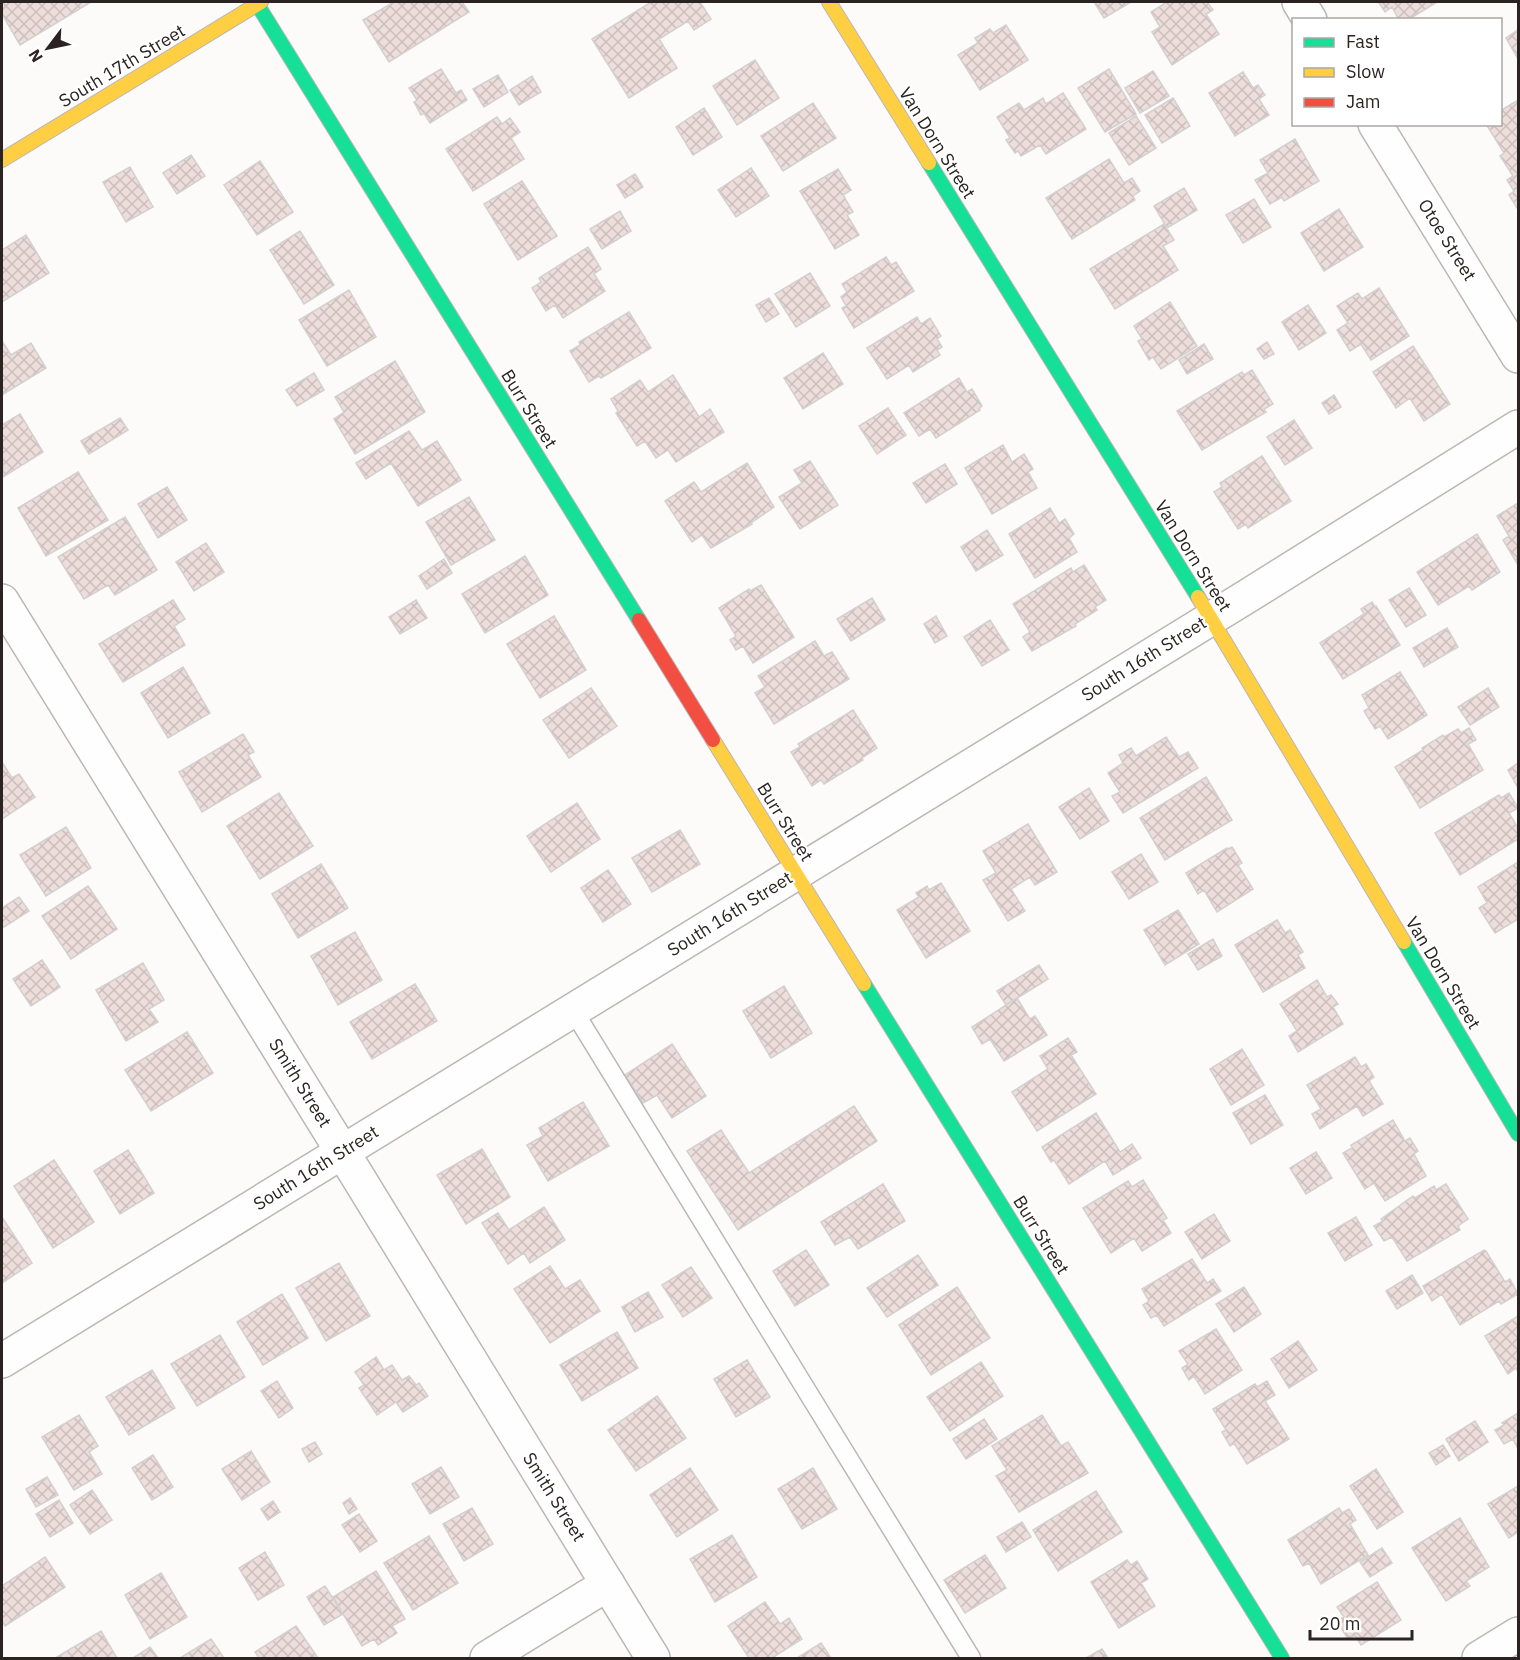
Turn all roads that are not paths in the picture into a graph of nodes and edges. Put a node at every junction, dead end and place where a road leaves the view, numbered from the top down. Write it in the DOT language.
graph roads {
  1 [pos="829,2"];
  2 [pos="1299,2"];
  3 [pos="259,3"];
  4 [pos="1309,18"];
  5 [pos="1376,126"];
  6 [pos="2,160"];
  7 [pos="1518,356"];
  8 [pos="1518,427"];
  9 [pos="2,601"];
  10 [pos="1210,617"];
  11 [pos="795,874"];
  12 [pos="573,1010"];
  13 [pos="1518,1134"];
  14 [pos="342,1152"];
  15 [pos="2,1361"];
  16 [pos="608,1584"];
  17 [pos="1518,1634"];
  18 [pos="488,1659"];
  19 [pos="653,1659"];
  20 [pos="971,1659"];
  21 [pos="1282,1659"];
  22 [pos="1479,1659"];
  1 -- 10 [label="street, Van Dorn Street"];
  2 -- 4 [label="street"];
  3 -- 6 [label="street, South 17th Street"];
  3 -- 11 [label="street, Burr Street"];
  5 -- 7 [label="street, Otoe Street"];
  8 -- 10 [label="street, South 16th Street"];
  9 -- 14 [label="street, Smith Street"];
  10 -- 11 [label="street, South 16th Street"];
  10 -- 13 [label="street, Van Dorn Street"];
  11 -- 12 [label="street, South 16th Street"];
  11 -- 21 [label="street, Burr Street"];
  12 -- 14 [label="street, South 16th Street"];
  12 -- 20 [label="lane"];
  14 -- 15 [label="street, South 16th Street"];
  14 -- 16 [label="street, Smith Street"];
  16 -- 18 [label="street"];
  16 -- 19 [label="street, Smith Street"];
  17 -- 22 [label="street"];
}
